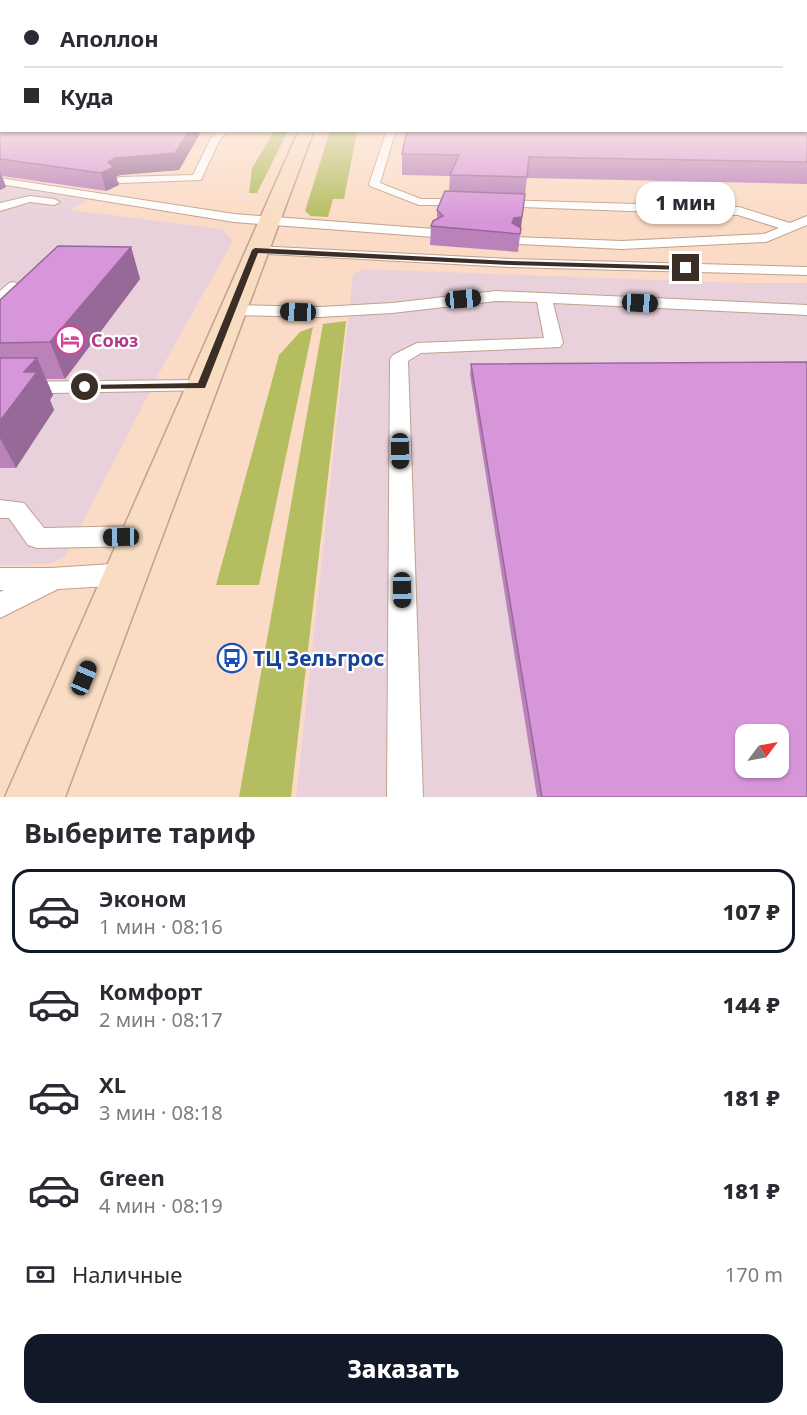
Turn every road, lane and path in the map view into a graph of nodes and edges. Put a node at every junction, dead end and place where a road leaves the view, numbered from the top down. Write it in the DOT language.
graph roads {
  1 [pos="213,145"];
  2 [pos="301,145"];
  3 [pos="387,145"];
  4 [pos="120,180"];
  5 [pos="0,181"];
  6 [pos="0,207"];
  7 [pos="188,211"];
  8 [pos="269,219"];
  9 [pos="807,220"];
  10 [pos="790,227"];
  11 [pos="434,233"];
  12 [pos="519,240"];
  13 [pos="255,250"];
  14 [pos="807,270"];
  15 [pos="14,286"];
  16 [pos="544,299"];
  17 [pos="0,300"];
  18 [pos="231,310"];
  19 [pos="807,310"];
  20 [pos="202,386"];
  21 [pos="0,388"];
  22 [pos="0,509"];
  23 [pos="135,555"];
  24 [pos="54,578"];
  25 [pos="0,579"];
  26 [pos="0,606"];
  27 [pos="35,797"];
  28 [pos="405,797"];
  1 -- 4 [label="lane"];
  2 -- 8 [label="street"];
  3 -- 10 [label="lane"];
  5 -- 7 [label="lane"];
  6 -- 7 [label="lane"];
  7 -- 8 [label="lane"];
  8 -- 11 [label="lane"];
  8 -- 13 [label="street"];
  9 -- 10 [label="lane"];
  10 -- 12 [label="lane"];
  13 -- 14 [label="lane"];
  13 -- 18 [label="street"];
  15 -- 17 [label="lane"];
  16 -- 18 [label="lane"];
  16 -- 19 [label="lane"];
  16 -- 28 [label="lane"];
  18 -- 20 [label="street"];
  20 -- 21 [label="lane"];
  20 -- 23 [label="street"];
  22 -- 23 [label="lane"];
  23 -- 24 [label="lane"];
  23 -- 27 [label="street"];
  24 -- 25 [label="lane"];
  24 -- 26 [label="lane"];
}
